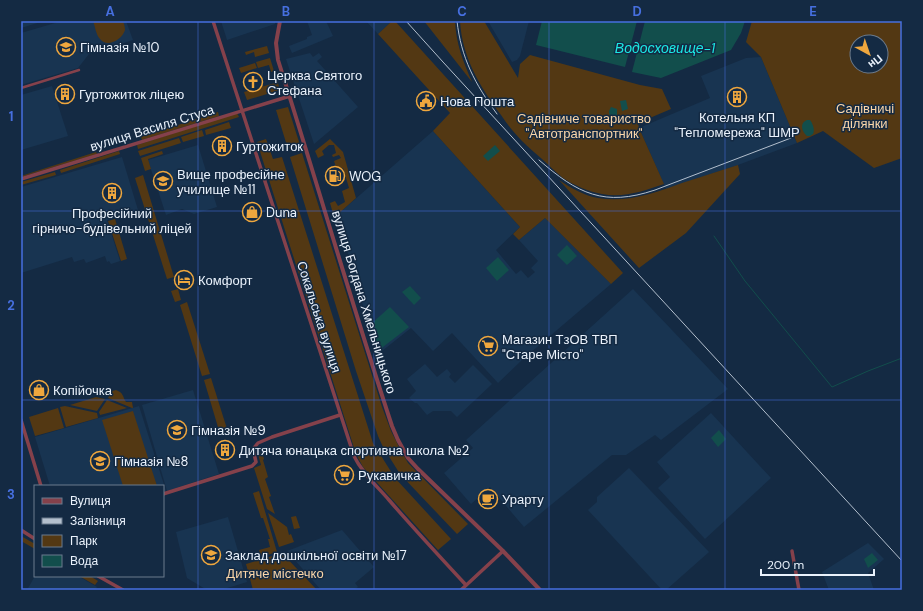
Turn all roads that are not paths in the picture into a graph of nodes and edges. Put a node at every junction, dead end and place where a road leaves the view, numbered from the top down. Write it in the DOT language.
graph roads {
  1 [pos="213,21"];
  2 [pos="280,21"];
  3 [pos="79,70"];
  4 [pos="21,88"];
  5 [pos="290,96"];
  6 [pos="242,110"];
  7 [pos="21,179"];
  8 [pos="340,415"];
  9 [pos="21,420"];
  10 [pos="41,485"];
  11 [pos="164,494"];
  12 [pos="21,530"];
  13 [pos="34,537"];
  14 [pos="503,551"];
  15 [pos="792,551"];
  16 [pos="100,577"];
  17 [pos="466,585"];
  18 [pos="123,590"];
  19 [pos="461,590"];
  20 [pos="540,590"];
  21 [pos="799,590"];
  1 -- 6 [label="street, Сокальська вулиця"];
  2 -- 5 [label="street, вулиця Богдана Хмельницького"];
  3 -- 4 [label="street"];
  5 -- 6 [label="street, вулиця Василя Стуса"];
  5 -- 14 [label="street, вулиця Богдана Хмельницького"];
  6 -- 7 [label="street, вулиця Василя Стуса"];
  6 -- 8 [label="street, Сокальська вулиця"];
  8 -- 11 [label="street"];
  8 -- 17 [label="street, Сокальська вулиця"];
  9 -- 10 [label="street"];
  12 -- 13 [label="street"];
  14 -- 17 [label="street"];
  14 -- 20 [label="street, вулиця Богдана Хмельницького"];
  15 -- 21 [label="street"];
  16 -- 18 [label="street"];
  17 -- 19 [label="street"];
}
